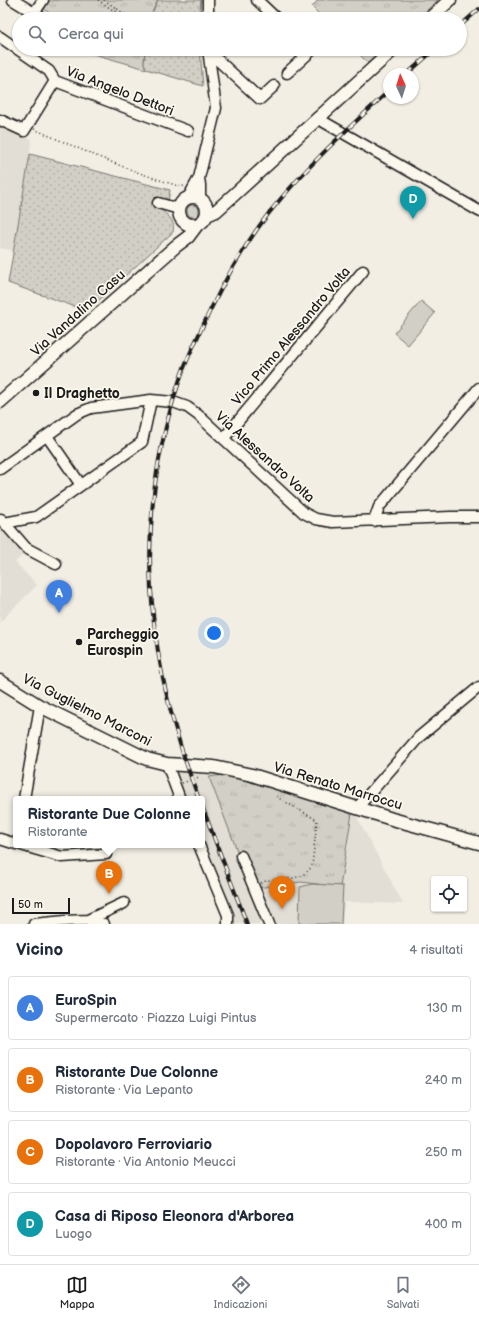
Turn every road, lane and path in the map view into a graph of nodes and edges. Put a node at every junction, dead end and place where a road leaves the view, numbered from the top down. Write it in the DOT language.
graph roads {
  1 [pos="12,0"];
  2 [pos="43,0"];
  3 [pos="98,0"];
  4 [pos="104,0"];
  5 [pos="208,0"];
  6 [pos="257,0"];
  7 [pos="450,0"];
  8 [pos="32,12"];
  9 [pos="35,12"];
  10 [pos="116,12"];
  11 [pos="122,12"];
  12 [pos="208,12"];
  13 [pos="270,12"];
  14 [pos="436,12"];
  15 [pos="0,37"];
  16 [pos="12,45"];
  17 [pos="27,56"];
  18 [pos="209,56"];
  19 [pos="214,56"];
  20 [pos="306,56"];
  21 [pos="386,56"];
  22 [pos="288,73"];
  23 [pos="55,81"];
  24 [pos="274,86"];
  25 [pos="317,118"];
  26 [pos="0,120"];
  27 [pos="27,125"];
  28 [pos="188,131"];
  29 [pos="187,180"];
  30 [pos="158,204"];
  31 [pos="200,204"];
  32 [pos="479,211"];
  33 [pos="180,214"];
  34 [pos="197,225"];
  35 [pos="176,246"];
  36 [pos="364,271"];
  37 [pos="479,388"];
  38 [pos="154,400"];
  39 [pos="0,402"];
  40 [pos="47,436"];
  41 [pos="224,438"];
  42 [pos="0,469"];
  43 [pos="81,484"];
  44 [pos="479,517"];
  45 [pos="2,521"];
  46 [pos="374,521"];
  47 [pos="56,564"];
  48 [pos="0,681"];
  49 [pos="479,687"];
  50 [pos="40,706"];
  51 [pos="167,764"];
  52 [pos="186,765"];
  53 [pos="208,767"];
  54 [pos="175,786"];
  55 [pos="279,788"];
  56 [pos="25,796"];
  57 [pos="179,796"];
  58 [pos="357,808"];
  59 [pos="0,839"];
  60 [pos="13,842"];
  61 [pos="479,843"];
  62 [pos="33,848"];
  63 [pos="107,848"];
  64 [pos="200,848"];
  65 [pos="241,856"];
  66 [pos="255,889"];
  67 [pos="124,903"];
  68 [pos="88,920"];
  69 [pos="34,924"];
  70 [pos="104,924"];
  71 [pos="228,924"];
  72 [pos="269,924"];
  1 -- 8 [label="street"];
  2 -- 9 [label="street"];
  3 -- 10 [label="path"];
  4 -- 11 [label="path"];
  5 -- 12 [label="street"];
  6 -- 13 [label="street"];
  7 -- 14 [label="main road"];
  15 -- 16 [label="street"];
  17 -- 23 [label="street"];
  18 -- 31 [label="street"];
  19 -- 24 [label="street"];
  20 -- 22 [label="street"];
  21 -- 25 [label="main road"];
  23 -- 27 [label="street, Via Angelo Dettori"];
  23 -- 28 [label="street, Via Angelo Dettori"];
  25 -- 31 [label="main road"];
  25 -- 32 [label="street"];
  26 -- 27 [label="street"];
  27 -- 29 [label="path"];
  30 -- 33 [label="street"];
  31 -- 33 [label="main road"];
  31 -- 34 [label="main road"];
  33 -- 34 [label="main road"];
  33 -- 35 [label="main road"];
  34 -- 35 [label="main road, Via Vandalino Casu"];
  35 -- 39 [label="main road, Via Vandalino Casu"];
  36 -- 41 [label="street, Vico Primo Alessandro Volta"];
  37 -- 46 [label="street"];
  38 -- 40 [label="street, Via Alessandro Volta"];
  38 -- 41 [label="street, Via Alessandro Volta"];
  38 -- 43 [label="street"];
  40 -- 42 [label="street, Via Alessandro Volta"];
  40 -- 43 [label="street"];
  41 -- 46 [label="street, Via Alessandro Volta"];
  43 -- 45 [label="street"];
  44 -- 46 [label="street, Via Alessandro Volta"];
  45 -- 47 [label="street"];
  48 -- 50 [label="main road, Via Guglielmo Marconi"];
  49 -- 58 [label="street"];
  50 -- 51 [label="main road, Via Guglielmo Marconi"];
  50 -- 56 [label="street"];
  51 -- 52 [label="main road, Via Guglielmo Marconi"];
  51 -- 54 [label="street"];
  52 -- 53 [label="main road, Via Renato Marroccu"];
  53 -- 54 [label="path"];
  53 -- 58 [label="main road, Via Renato Marroccu"];
  54 -- 57 [label="street"];
  55 -- 66 [label="path"];
  58 -- 61 [label="main road, Via Renato Marroccu"];
  59 -- 60 [label="street"];
  62 -- 63 [label="street"];
  64 -- 71 [label="street"];
  65 -- 66 [label="street"];
  66 -- 72 [label="street"];
  67 -- 68 [label="street"];
  68 -- 69 [label="street"];
  68 -- 70 [label="street"];
}
